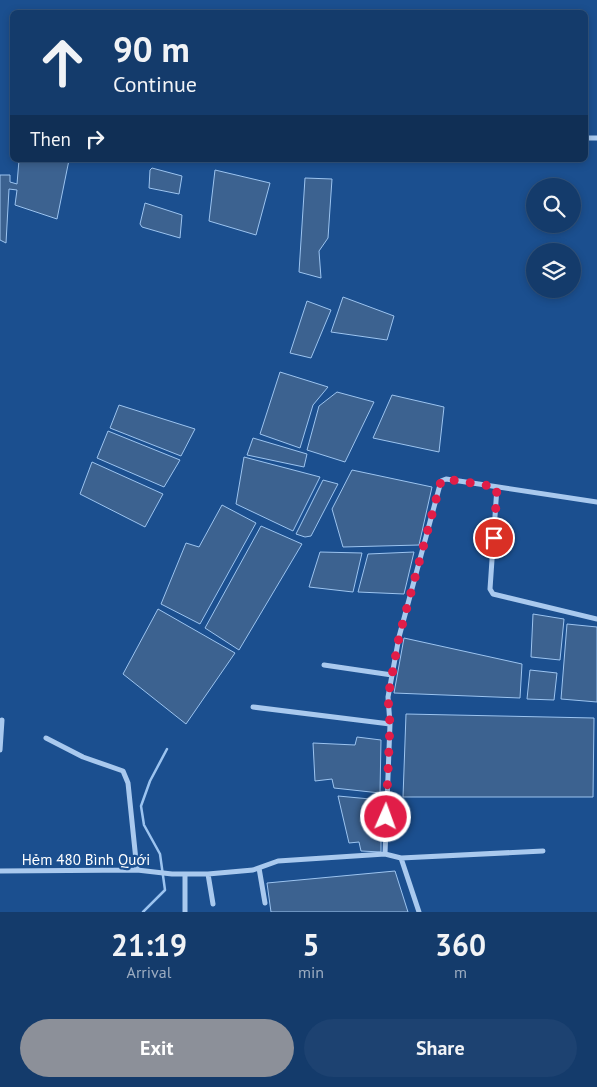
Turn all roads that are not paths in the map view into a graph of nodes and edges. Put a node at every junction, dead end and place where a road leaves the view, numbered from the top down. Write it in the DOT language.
graph roads {
  1 [pos="497,487"];
  2 [pos="597,502"];
  3 [pos="597,620"];
  4 [pos="324,665"];
  5 [pos="392,675"];
  6 [pos="253,707"];
  7 [pos="2,720"];
  8 [pos="390,724"];
  9 [pos="46,738"];
  10 [pos="0,750"];
  11 [pos="543,851"];
  12 [pos="385,854"];
  13 [pos="401,858"];
  14 [pos="259,868"];
  15 [pos="137,870"];
  16 [pos="0,871"];
  17 [pos="208,874"];
  18 [pos="185,875"];
  19 [pos="265,903"];
  20 [pos="213,904"];
  21 [pos="185,912"];
  22 [pos="419,912"];
  1 -- 2 [label="street"];
  1 -- 3 [label="street"];
  1 -- 5 [label="street"];
  4 -- 5 [label="street"];
  5 -- 8 [label="street"];
  6 -- 8 [label="street"];
  7 -- 10 [label="street"];
  8 -- 12 [label="street"];
  9 -- 15 [label="street"];
  11 -- 13 [label="street, Hẻm 480 Bình Quới"];
  12 -- 13 [label="street, Hẻm 480 Bình Quới"];
  12 -- 14 [label="street, Hẻm 480 Bình Quới"];
  13 -- 22 [label="street"];
  14 -- 17 [label="street, Hẻm 480 Bình Quới"];
  14 -- 19 [label="street"];
  15 -- 16 [label="street, Hẻm 480 Bình Quới"];
  15 -- 18 [label="street, Hẻm 480 Bình Quới"];
  17 -- 18 [label="street, Hẻm 480 Bình Quới"];
  17 -- 20 [label="street"];
  18 -- 21 [label="street"];
}
